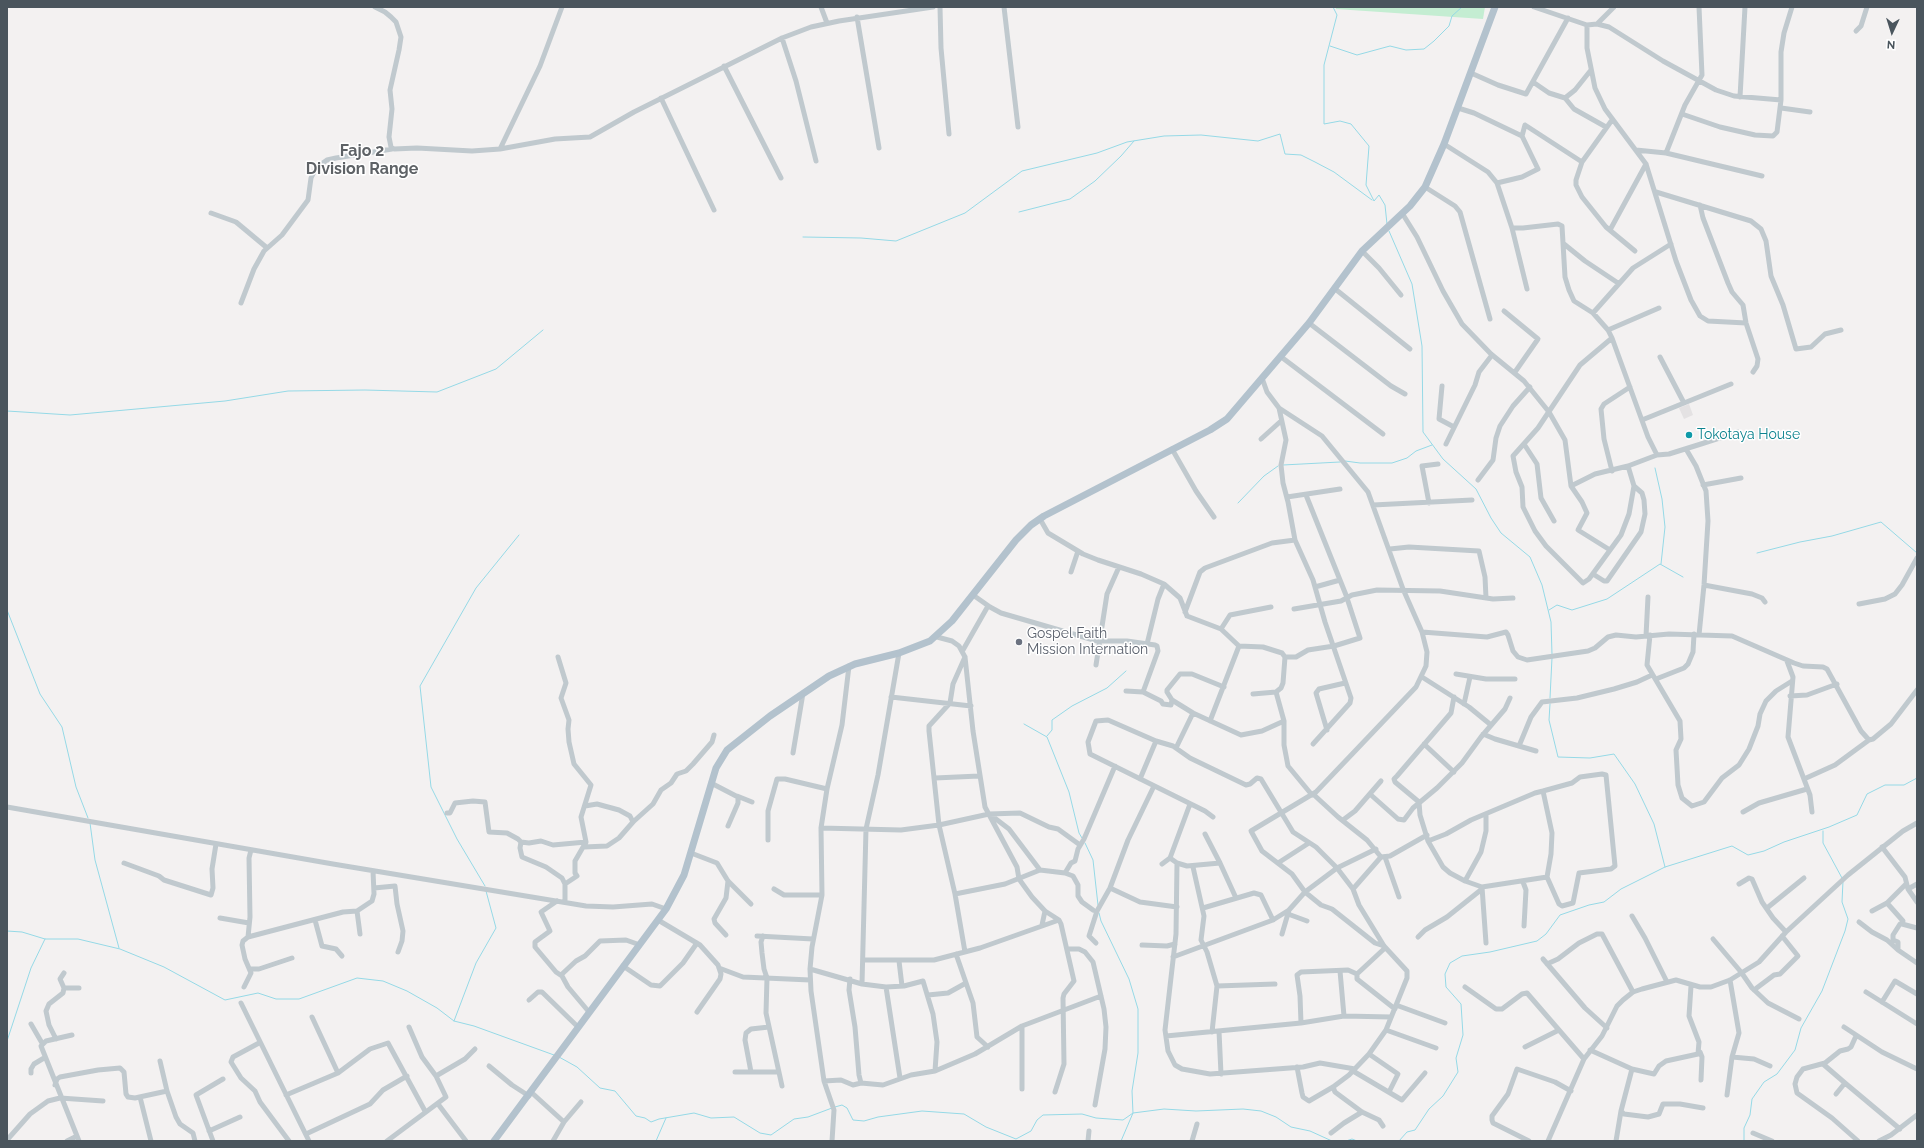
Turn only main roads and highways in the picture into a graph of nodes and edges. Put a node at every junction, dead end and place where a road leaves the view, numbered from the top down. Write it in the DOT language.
graph roads {
  1 [pos="1495,7"];
  2 [pos="494,1141"];
  1 -- 2 [label="main road"];
}
